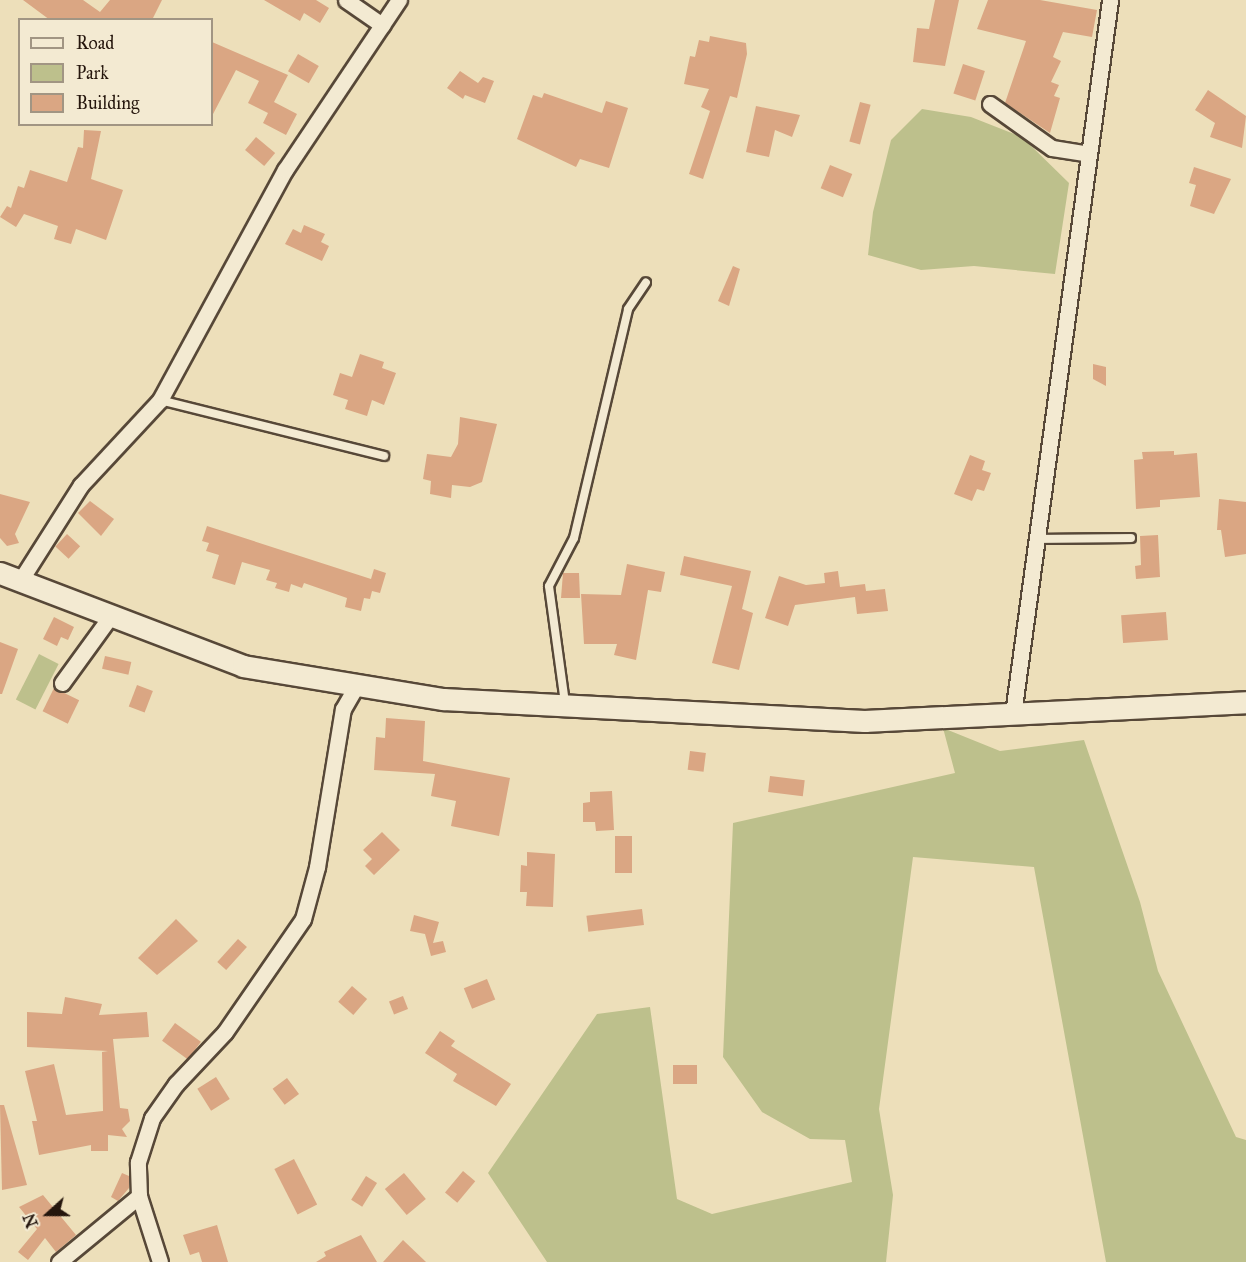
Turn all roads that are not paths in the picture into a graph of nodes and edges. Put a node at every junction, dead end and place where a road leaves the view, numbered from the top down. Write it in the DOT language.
graph roads {
  1 [pos="346,0"];
  2 [pos="399,0"];
  3 [pos="1110,0"];
  4 [pos="382,25"];
  5 [pos="990,104"];
  6 [pos="1088,154"];
  7 [pos="646,282"];
  8 [pos="160,400"];
  9 [pos="384,456"];
  10 [pos="1131,538"];
  11 [pos="1034,539"];
  12 [pos="10,577"];
  13 [pos="110,617"];
  14 [pos="62,683"];
  15 [pos="355,688"];
  16 [pos="1246,702"];
  17 [pos="566,704"];
  18 [pos="1013,714"];
  19 [pos="139,1196"];
  20 [pos="59,1262"];
  21 [pos="160,1262"];
  1 -- 4 [label="street"];
  2 -- 4 [label="street"];
  3 -- 6 [label="street"];
  4 -- 8 [label="street"];
  5 -- 6 [label="street"];
  6 -- 11 [label="street"];
  7 -- 17 [label="lane"];
  8 -- 9 [label="lane"];
  8 -- 12 [label="street"];
  10 -- 11 [label="lane"];
  11 -- 18 [label="street"];
  12 -- 13 [label="street"];
  13 -- 14 [label="street"];
  13 -- 15 [label="street"];
  15 -- 17 [label="street"];
  15 -- 19 [label="street"];
  16 -- 18 [label="street"];
  17 -- 18 [label="street"];
  19 -- 20 [label="street"];
  19 -- 21 [label="street"];
}
